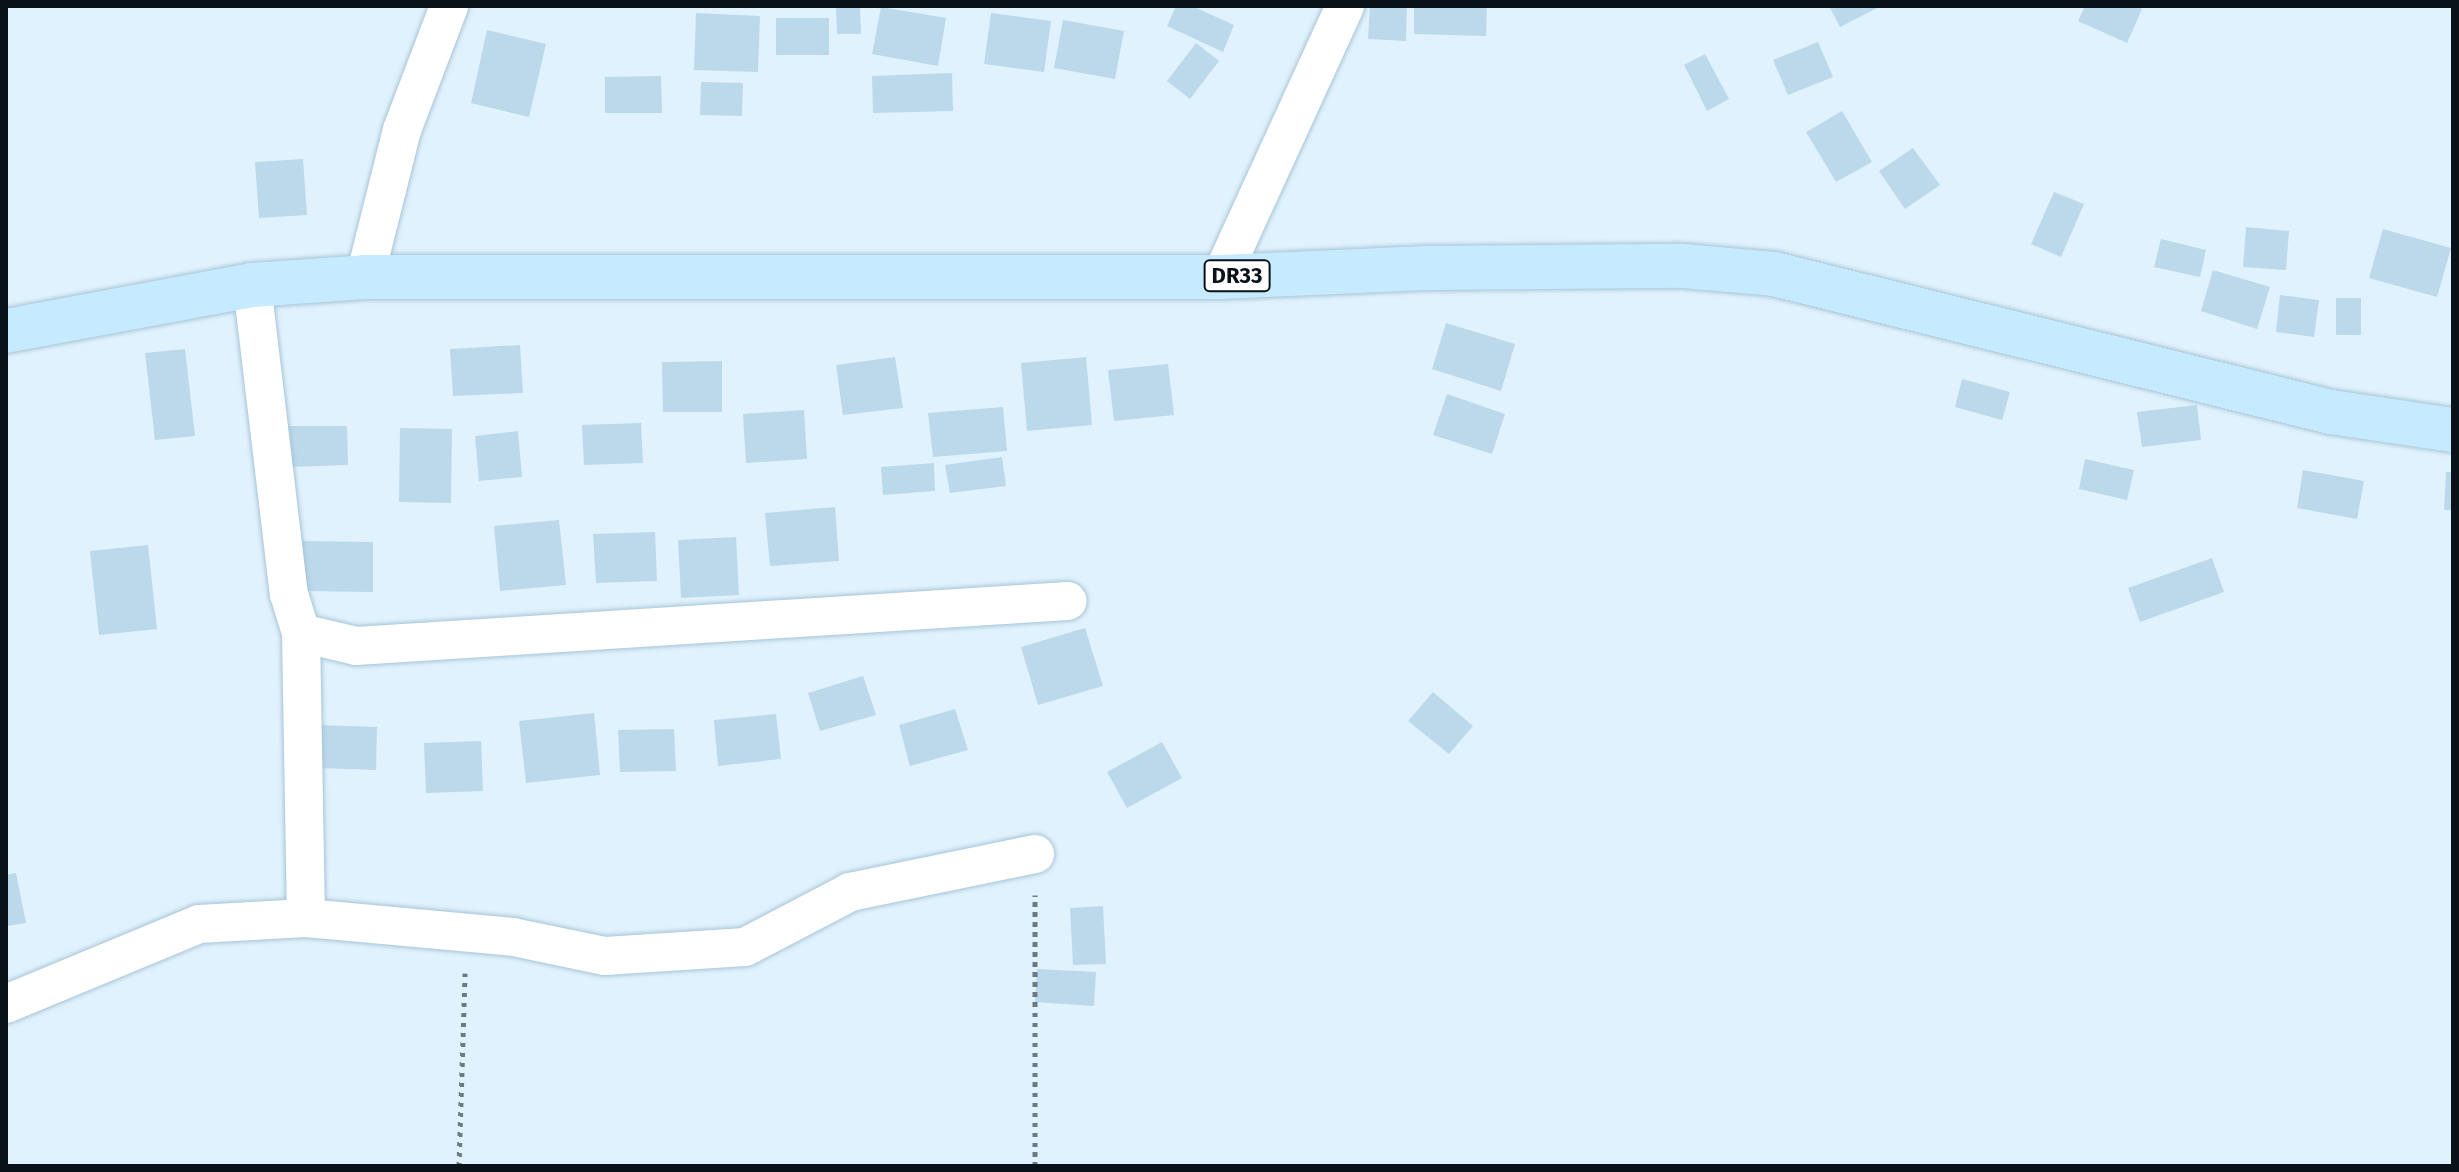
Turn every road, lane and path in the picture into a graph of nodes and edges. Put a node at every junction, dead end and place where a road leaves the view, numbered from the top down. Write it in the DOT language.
graph roads {
  1 [pos="449,6"];
  2 [pos="1345,6"];
  3 [pos="365,277"];
  4 [pos="1221,277"];
  5 [pos="252,285"];
  6 [pos="6,331"];
  7 [pos="2453,430"];
  8 [pos="1068,601"];
  9 [pos="301,633"];
  10 [pos="1035,854"];
  11 [pos="306,918"];
  12 [pos="466,932"];
  13 [pos="6,1004"];
  14 [pos="459,1166"];
  15 [pos="1035,1166"];
  1 -- 3 [label="street"];
  2 -- 4 [label="street"];
  3 -- 4 [label="main road, DR33"];
  3 -- 5 [label="main road, DR33"];
  4 -- 7 [label="main road, DR33"];
  5 -- 6 [label="main road, DR33"];
  5 -- 9 [label="street"];
  8 -- 9 [label="street"];
  9 -- 11 [label="street"];
  10 -- 12 [label="street"];
  10 -- 15 [label="path"];
  11 -- 12 [label="street"];
  11 -- 13 [label="street"];
  12 -- 14 [label="path"];
}
